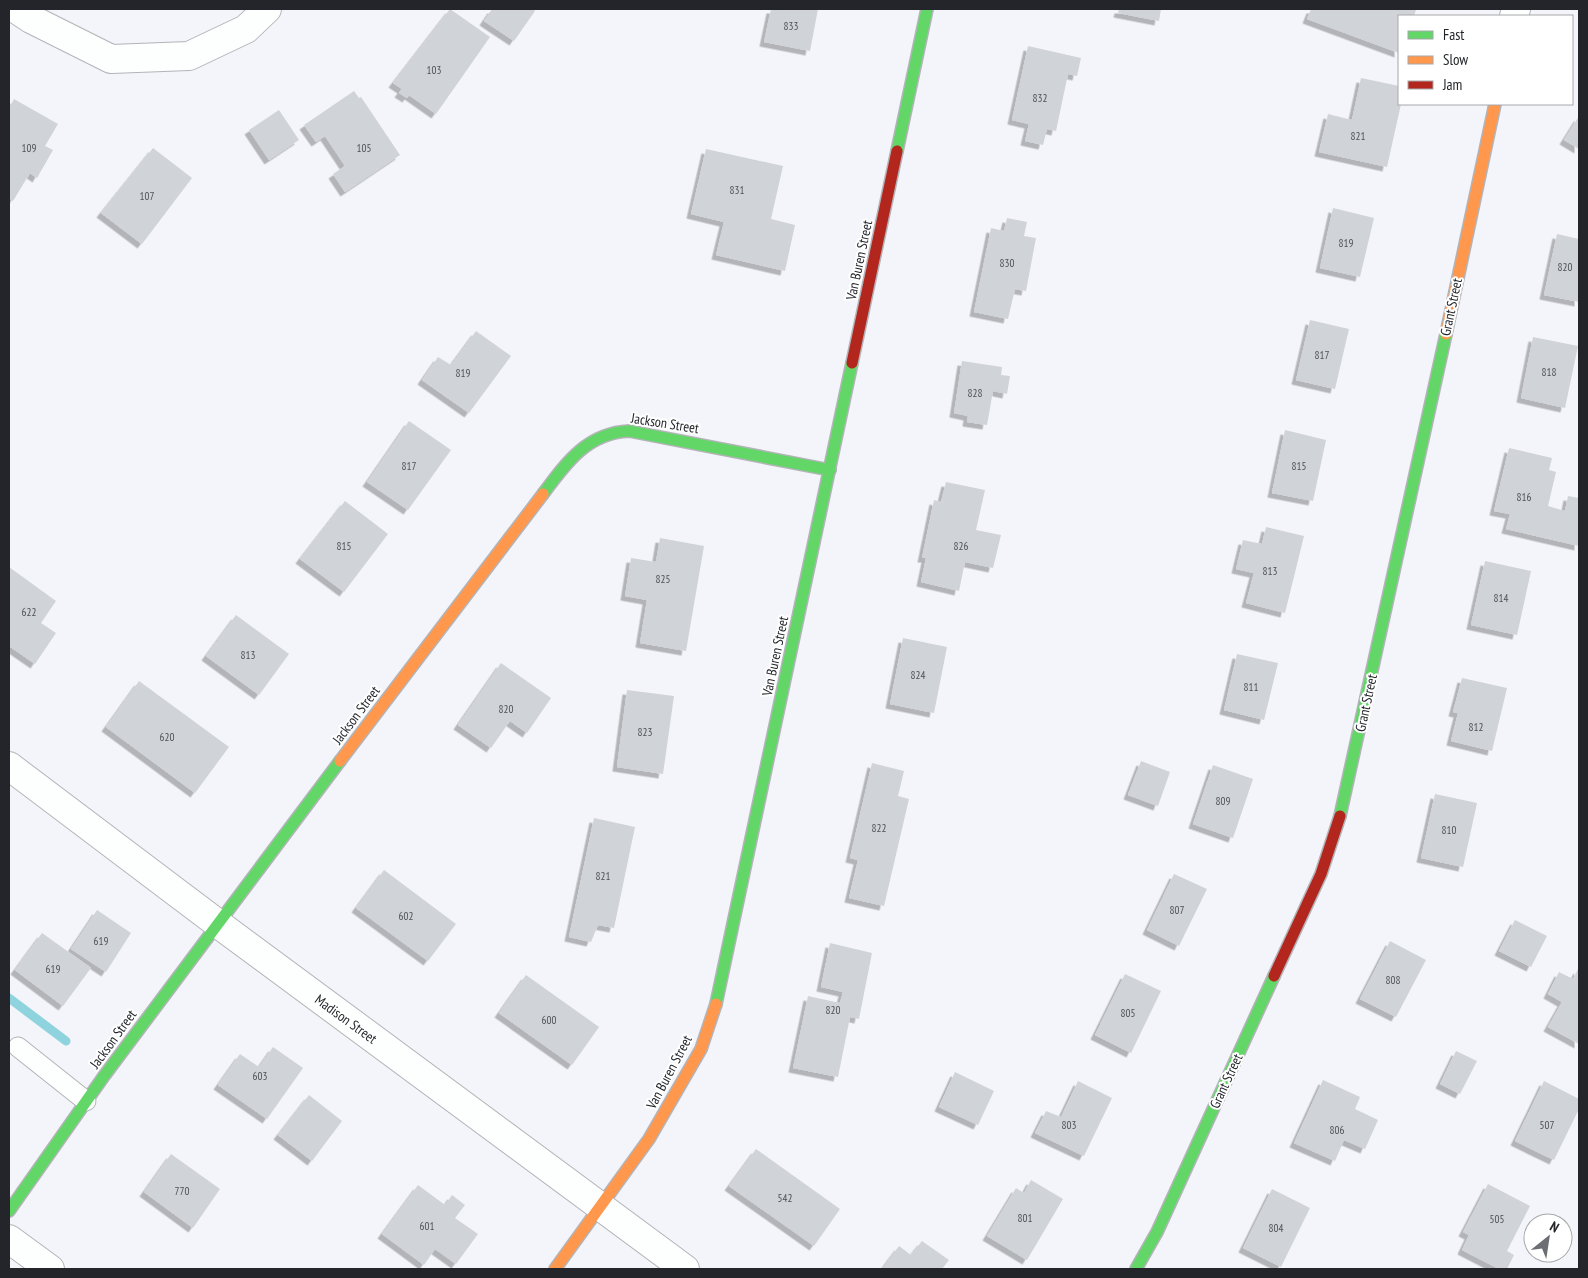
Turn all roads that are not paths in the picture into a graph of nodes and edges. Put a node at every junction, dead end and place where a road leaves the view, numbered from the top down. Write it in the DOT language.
graph roads {
  1 [pos="16,9"];
  2 [pos="267,9"];
  3 [pos="927,9"];
  4 [pos="1495,105"];
  5 [pos="830,470"];
  6 [pos="9,766"];
  7 [pos="217,923"];
  8 [pos="18,1047"];
  9 [pos="86,1101"];
  10 [pos="601,1206"];
  11 [pos="9,1212"];
  12 [pos="9,1239"];
  13 [pos="50,1269"];
  14 [pos="555,1269"];
  15 [pos="685,1269"];
  16 [pos="1136,1269"];
  1 -- 2 [label="street"];
  3 -- 5 [label="street, Van Buren Street"];
  4 -- 16 [label="street, Grant Street"];
  5 -- 7 [label="street, Jackson Street"];
  5 -- 10 [label="street, Van Buren Street"];
  6 -- 7 [label="street, Madison Street"];
  7 -- 9 [label="street, Jackson Street"];
  7 -- 10 [label="street, Madison Street"];
  8 -- 9 [label="lane"];
  9 -- 11 [label="street, Jackson Street"];
  10 -- 14 [label="street, Van Buren Street"];
  10 -- 15 [label="street, Madison Street"];
  12 -- 13 [label="street"];
}
